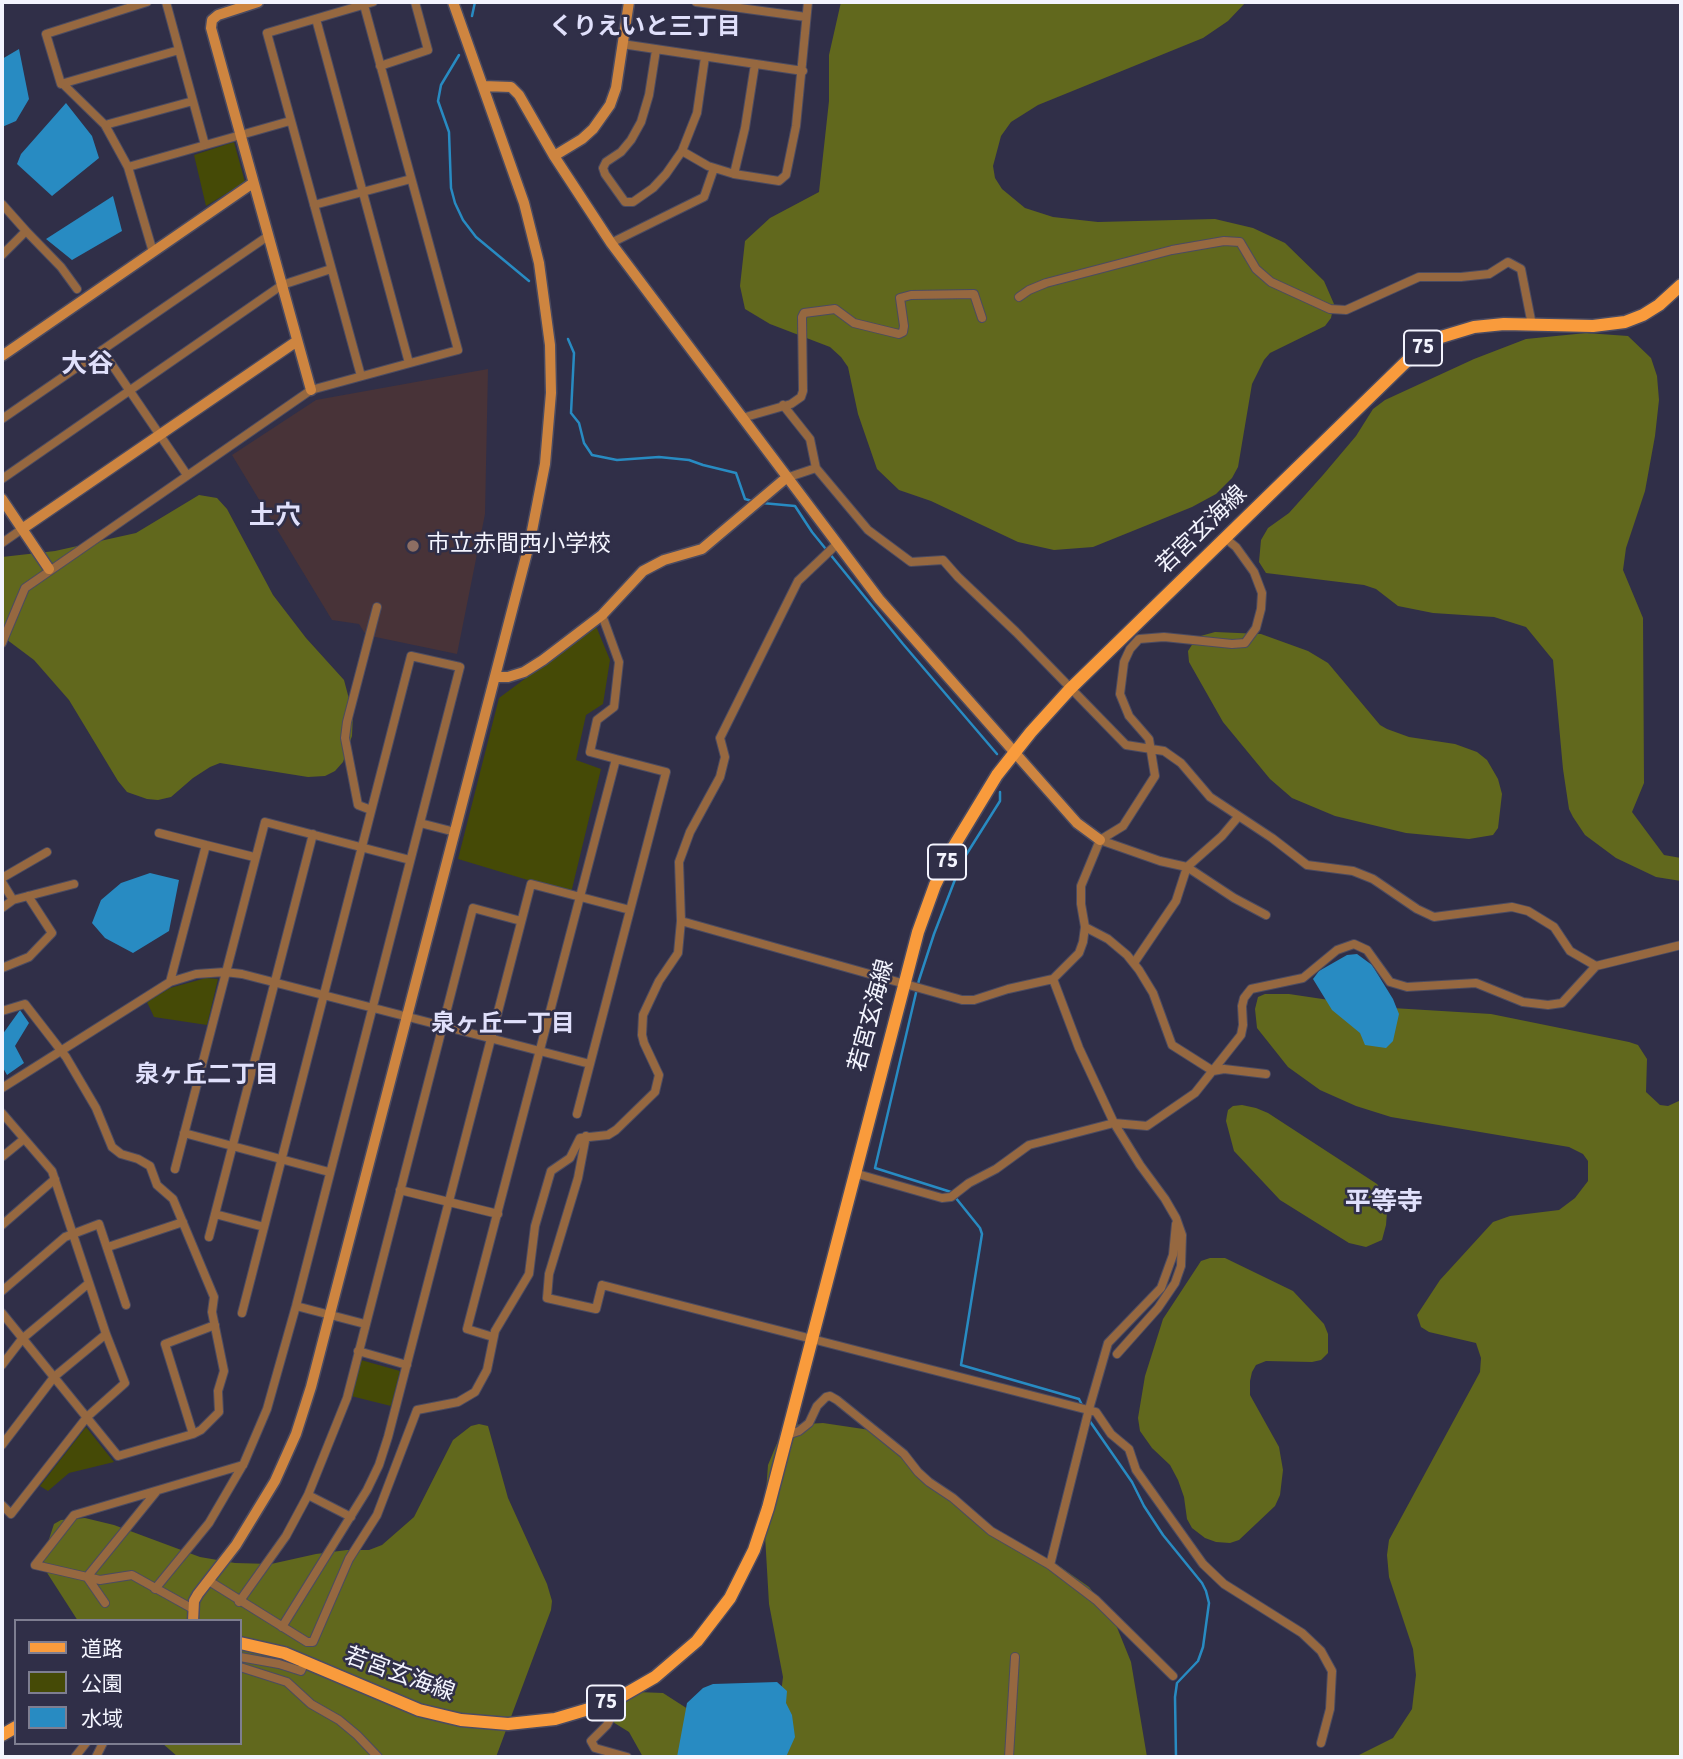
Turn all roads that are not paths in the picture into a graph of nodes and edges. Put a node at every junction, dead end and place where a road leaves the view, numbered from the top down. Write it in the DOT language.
graph roads {
  1 [pos="147,2"];
  2 [pos="166,2"];
  3 [pos="258,2"];
  4 [pos="373,2"];
  5 [pos="415,2"];
  6 [pos="453,2"];
  7 [pos="629,2"];
  8 [pos="696,2"];
  9 [pos="808,2"];
  10 [pos="709,3"];
  11 [pos="364,5"];
  12 [pos="758,6"];
  13 [pos="806,17"];
  14 [pos="316,19"];
  15 [pos="622,44"];
  16 [pos="179,50"];
  17 [pos="656,50"];
  18 [pos="705,57"];
  19 [pos="755,64"];
  20 [pos="380,66"];
  21 [pos="803,71"];
  22 [pos="63,84"];
  23 [pos="483,86"];
  24 [pos="193,101"];
  25 [pos="290,121"];
  26 [pos="106,125"];
  27 [pos="241,136"];
  28 [pos="205,145"];
  29 [pos="682,151"];
  30 [pos="554,156"];
  31 [pos="128,167"];
  32 [pos="714,168"];
  33 [pos="734,174"];
  34 [pos="411,178"];
  35 [pos="253,183"];
  36 [pos="362,192"];
  37 [pos="2,204"];
  38 [pos="314,205"];
  39 [pos="26,232"];
  40 [pos="268,236"];
  41 [pos="611,243"];
  42 [pos="153,252"];
  43 [pos="2,255"];
  44 [pos="331,269"];
  45 [pos="282,285"];
  46 [pos="1681,285"];
  47 [pos="77,289"];
  48 [pos="1019,297"];
  49 [pos="982,318"];
  50 [pos="1532,325"];
  51 [pos="297,341"];
  52 [pos="102,350"];
  53 [pos="2,356"];
  54 [pos="409,363"];
  55 [pos="361,376"];
  56 [pos="131,390"];
  57 [pos="311,390"];
  58 [pos="783,405"];
  59 [pos="742,418"];
  60 [pos="2,419"];
  61 [pos="160,435"];
  62 [pos="816,468"];
  63 [pos="187,475"];
  64 [pos="786,478"];
  65 [pos="2,479"];
  66 [pos="2,499"];
  67 [pos="22,529"];
  68 [pos="1225,538"];
  69 [pos="2,543"];
  70 [pos="837,544"];
  71 [pos="49,569"];
  72 [pos="377,607"];
  73 [pos="602,615"];
  74 [pos="2,643"];
  75 [pos="495,677"];
  76 [pos="1070,689"];
  77 [pos="1152,747"];
  78 [pos="1014,753"];
  79 [pos="616,759"];
  80 [pos="371,810"];
  81 [pos="1238,817"];
  82 [pos="420,823"];
  83 [pos="455,832"];
  84 [pos="159,833"];
  85 [pos="313,834"];
  86 [pos="1100,840"];
  87 [pos="206,845"];
  88 [pos="362,847"];
  89 [pos="47,852"];
  90 [pos="254,857"];
  91 [pos="410,860"];
  92 [pos="1186,867"];
  93 [pos="2,880"];
  94 [pos="74,884"];
  95 [pos="28,896"];
  96 [pos="579,898"];
  97 [pos="13,900"];
  98 [pos="2,908"];
  99 [pos="630,910"];
  100 [pos="1266,915"];
  101 [pos="521,921"];
  102 [pos="681,921"];
  103 [pos="1085,927"];
  104 [pos="1681,945"];
  105 [pos="2,957"];
  106 [pos="1134,963"];
  107 [pos="1596,966"];
  108 [pos="4,967"];
  109 [pos="225,972"];
  110 [pos="1053,979"];
  111 [pos="170,982"];
  112 [pos="903,982"];
  113 [pos="274,983"];
  114 [pos="323,996"];
  115 [pos="372,1009"];
  116 [pos="2,1011"];
  117 [pos="407,1018"];
  118 [pos="442,1026"];
  119 [pos="491,1039"];
  120 [pos="59,1051"];
  121 [pos="540,1051"];
  122 [pos="590,1064"];
  123 [pos="1213,1071"];
  124 [pos="1266,1074"];
  125 [pos="2,1088"];
  126 [pos="2,1113"];
  127 [pos="577,1114"];
  128 [pos="1114,1123"];
  129 [pos="184,1133"];
  130 [pos="586,1136"];
  131 [pos="24,1139"];
  132 [pos="233,1146"];
  133 [pos="2,1157"];
  134 [pos="282,1158"];
  135 [pos="175,1169"];
  136 [pos="329,1172"];
  137 [pos="854,1173"];
  138 [pos="55,1180"];
  139 [pos="400,1190"];
  140 [pos="448,1202"];
  141 [pos="215,1214"];
  142 [pos="498,1214"];
  143 [pos="1176,1218"];
  144 [pos="183,1222"];
  145 [pos="2,1225"];
  146 [pos="264,1227"];
  147 [pos="72,1233"];
  148 [pos="209,1237"];
  149 [pos="108,1247"];
  150 [pos="89,1283"];
  151 [pos="2,1291"];
  152 [pos="126,1305"];
  153 [pos="296,1306"];
  154 [pos="2,1313"];
  155 [pos="242,1313"];
  156 [pos="331,1315"];
  157 [pos="365,1324"];
  158 [pos="215,1325"];
  159 [pos="106,1334"];
  160 [pos="493,1337"];
  161 [pos="22,1339"];
  162 [pos="812,1339"];
  163 [pos="358,1351"];
  164 [pos="1118,1354"];
  165 [pos="2,1365"];
  166 [pos="407,1365"];
  167 [pos="54,1377"];
  168 [pos="1089,1409"];
  169 [pos="87,1417"];
  170 [pos="193,1434"];
  171 [pos="787,1436"];
  172 [pos="2,1445"];
  173 [pos="243,1465"];
  174 [pos="156,1493"];
  175 [pos="308,1495"];
  176 [pos="2,1504"];
  177 [pos="351,1517"];
  178 [pos="1050,1564"];
  179 [pos="87,1577"];
  180 [pos="209,1581"];
  181 [pos="155,1589"];
  182 [pos="239,1602"];
  183 [pos="105,1603"];
  184 [pos="193,1615"];
  185 [pos="282,1627"];
  186 [pos="242,1643"];
  187 [pos="242,1657"];
  188 [pos="1015,1657"];
  189 [pos="305,1662"];
  190 [pos="242,1668"];
  191 [pos="1173,1675"];
  192 [pos="622,1696"];
  193 [pos="1321,1744"];
  194 [pos="378,1757"];
  195 [pos="627,1757"];
  196 [pos="1009,1757"];
  1 -- 22 [label="street"];
  2 -- 16 [label="street"];
  3 -- 27 [label="street"];
  4 -- 11 [label="street"];
  5 -- 20 [label="street"];
  6 -- 23 [label="street"];
  7 -- 15 [label="street"];
  8 -- 10 [label="street"];
  9 -- 13 [label="street"];
  10 -- 12 [label="street"];
  11 -- 14 [label="street"];
  11 -- 20 [label="street"];
  12 -- 13 [label="street"];
  13 -- 21 [label="street"];
  14 -- 25 [label="street"];
  14 -- 36 [label="street"];
  15 -- 17 [label="street"];
  15 -- 30 [label="street"];
  16 -- 22 [label="street"];
  16 -- 24 [label="street"];
  17 -- 18 [label="street"];
  17 -- 29 [label="street"];
  18 -- 19 [label="street"];
  18 -- 29 [label="street"];
  19 -- 21 [label="street"];
  19 -- 33 [label="street"];
  20 -- 34 [label="street"];
  21 -- 33 [label="street"];
  22 -- 26 [label="street"];
  23 -- 30 [label="street"];
  23 -- 75 [label="street"];
  24 -- 26 [label="street"];
  24 -- 28 [label="street"];
  25 -- 27 [label="street"];
  25 -- 38 [label="street"];
  26 -- 31 [label="street"];
  27 -- 28 [label="street"];
  27 -- 35 [label="street"];
  28 -- 31 [label="street"];
  29 -- 32 [label="street"];
  30 -- 41 [label="street"];
  31 -- 42 [label="street"];
  32 -- 33 [label="street"];
  32 -- 41 [label="street"];
  34 -- 36 [label="street"];
  34 -- 54 [label="street"];
  35 -- 40 [label="street"];
  35 -- 42 [label="street"];
  36 -- 38 [label="street"];
  36 -- 54 [label="street"];
  37 -- 39 [label="street"];
  38 -- 44 [label="street"];
  39 -- 43 [label="street"];
  39 -- 47 [label="street"];
  40 -- 45 [label="street"];
  40 -- 52 [label="street"];
  41 -- 59 [label="street"];
  42 -- 53 [label="street"];
  44 -- 45 [label="street"];
  44 -- 55 [label="street"];
  45 -- 51 [label="street"];
  45 -- 56 [label="street"];
  46 -- 50 [label="main road, 若宮玄海線 / 75"];
  48 -- 50 [label="street"];
  49 -- 58 [label="street"];
  50 -- 68 [label="main road, 若宮玄海線 / 75"];
  51 -- 57 [label="street"];
  51 -- 61 [label="street"];
  52 -- 56 [label="street"];
  52 -- 60 [label="street"];
  54 -- 55 [label="street"];
  55 -- 57 [label="street"];
  56 -- 61 [label="street"];
  56 -- 65 [label="street"];
  57 -- 63 [label="street"];
  58 -- 59 [label="street"];
  58 -- 62 [label="street"];
  59 -- 64 [label="street"];
  61 -- 63 [label="street"];
  61 -- 67 [label="street"];
  62 -- 64 [label="street"];
  62 -- 76 [label="street"];
  63 -- 71 [label="street"];
  64 -- 70 [label="street"];
  64 -- 73 [label="street"];
  66 -- 67 [label="street"];
  67 -- 69 [label="street"];
  67 -- 71 [label="street"];
  68 -- 76 [label="main road, 若宮玄海線 / 75"];
  68 -- 77 [label="street"];
  70 -- 78 [label="street"];
  70 -- 102 [label="street"];
  71 -- 74 [label="street"];
  72 -- 80 [label="street"];
  73 -- 75 [label="street"];
  73 -- 79 [label="street"];
  75 -- 83 [label="street"];
  76 -- 77 [label="street"];
  76 -- 78 [label="main road, 若宮玄海線 / 75"];
  77 -- 81 [label="street"];
  77 -- 86 [label="street"];
  78 -- 86 [label="street"];
  78 -- 112 [label="main road, 若宮玄海線 / 75"];
  79 -- 96 [label="street"];
  79 -- 99 [label="street"];
  80 -- 82 [label="street"];
  80 -- 88 [label="street"];
  81 -- 92 [label="street"];
  81 -- 107 [label="street"];
  82 -- 83 [label="street"];
  82 -- 91 [label="street"];
  83 -- 117 [label="street"];
  84 -- 87 [label="street"];
  85 -- 88 [label="street"];
  85 -- 90 [label="street"];
  85 -- 113 [label="street"];
  86 -- 92 [label="street"];
  86 -- 103 [label="street"];
  87 -- 90 [label="street"];
  87 -- 111 [label="street"];
  88 -- 91 [label="street"];
  88 -- 114 [label="street"];
  89 -- 93 [label="street"];
  90 -- 109 [label="street"];
  91 -- 115 [label="street"];
  92 -- 100 [label="street"];
  92 -- 106 [label="street"];
  93 -- 97 [label="street"];
  94 -- 95 [label="street"];
  95 -- 97 [label="street"];
  95 -- 108 [label="street"];
  96 -- 99 [label="street"];
  96 -- 101 [label="street"];
  96 -- 121 [label="street"];
  97 -- 98 [label="street"];
  99 -- 122 [label="street"];
  101 -- 118 [label="street"];
  101 -- 119 [label="street"];
  102 -- 112 [label="street"];
  102 -- 130 [label="street"];
  103 -- 106 [label="street"];
  103 -- 110 [label="street"];
  104 -- 107 [label="street"];
  105 -- 108 [label="street"];
  106 -- 123 [label="street"];
  107 -- 123 [label="street"];
  109 -- 111 [label="street"];
  109 -- 113 [label="street"];
  109 -- 129 [label="street"];
  110 -- 112 [label="street"];
  110 -- 128 [label="street"];
  111 -- 120 [label="street"];
  112 -- 137 [label="main road, 若宮玄海線 / 75"];
  113 -- 114 [label="street"];
  113 -- 132 [label="street"];
  114 -- 115 [label="street"];
  114 -- 134 [label="street"];
  115 -- 117 [label="street"];
  115 -- 136 [label="street"];
  116 -- 120 [label="street"];
  117 -- 118 [label="street"];
  117 -- 156 [label="street"];
  118 -- 119 [label="street"];
  118 -- 139 [label="street"];
  119 -- 121 [label="street"];
  119 -- 140 [label="street"];
  120 -- 125 [label="street"];
  120 -- 144 [label="street"];
  121 -- 122 [label="street"];
  121 -- 142 [label="street"];
  122 -- 127 [label="street"];
  123 -- 124 [label="street"];
  123 -- 128 [label="street"];
  126 -- 131 [label="street"];
  128 -- 137 [label="street"];
  128 -- 143 [label="street"];
  129 -- 132 [label="street"];
  129 -- 135 [label="street"];
  130 -- 160 [label="street"];
  130 -- 162 [label="street"];
  131 -- 133 [label="street"];
  131 -- 138 [label="street"];
  132 -- 134 [label="street"];
  132 -- 141 [label="street"];
  134 -- 136 [label="street"];
  134 -- 146 [label="street"];
  136 -- 153 [label="street"];
  137 -- 162 [label="main road, 若宮玄海線 / 75"];
  138 -- 145 [label="street"];
  138 -- 147 [label="street"];
  139 -- 140 [label="street"];
  139 -- 157 [label="street"];
  140 -- 142 [label="street"];
  140 -- 166 [label="street"];
  141 -- 146 [label="street"];
  141 -- 148 [label="street"];
  142 -- 160 [label="street"];
  143 -- 164 [label="street"];
  143 -- 168 [label="street"];
  144 -- 149 [label="street"];
  144 -- 158 [label="street"];
  146 -- 155 [label="street"];
  147 -- 149 [label="street"];
  147 -- 150 [label="street"];
  147 -- 151 [label="street"];
  149 -- 152 [label="street"];
  150 -- 159 [label="street"];
  150 -- 161 [label="street"];
  153 -- 156 [label="street"];
  153 -- 173 [label="street"];
  154 -- 161 [label="street"];
  156 -- 157 [label="street"];
  156 -- 180 [label="street"];
  157 -- 163 [label="street"];
  158 -- 170 [label="street"];
  158 -- 170 [label="street"];
  159 -- 167 [label="street"];
  159 -- 169 [label="street"];
  160 -- 185 [label="street"];
  161 -- 165 [label="street"];
  161 -- 167 [label="street"];
  162 -- 168 [label="street"];
  162 -- 171 [label="main road, 若宮玄海線 / 75"];
  163 -- 166 [label="street"];
  163 -- 175 [label="street"];
  166 -- 177 [label="street"];
  167 -- 169 [label="street"];
  167 -- 172 [label="street"];
  168 -- 178 [label="street"];
  168 -- 193 [label="street"];
  169 -- 170 [label="street"];
  169 -- 176 [label="street"];
  171 -- 178 [label="street"];
  171 -- 192 [label="main road, 若宮玄海線 / 75"];
  173 -- 174 [label="street"];
  173 -- 181 [label="street"];
  174 -- 179 [label="street"];
  174 -- 179 [label="street"];
  175 -- 177 [label="street"];
  175 -- 182 [label="street"];
  177 -- 185 [label="street"];
  178 -- 191 [label="street"];
  179 -- 181 [label="street"];
  179 -- 183 [label="street"];
  180 -- 182 [label="street"];
  180 -- 184 [label="street"];
  181 -- 184 [label="street"];
  182 -- 185 [label="street"];
  186 -- 189 [label="main road, 若宮玄海線 / 75"];
  187 -- 189 [label="street"];
  188 -- 196 [label="street"];
  189 -- 192 [label="main road, 若宮玄海線 / 75"];
  190 -- 194 [label="street"];
  192 -- 195 [label="street"];
}
